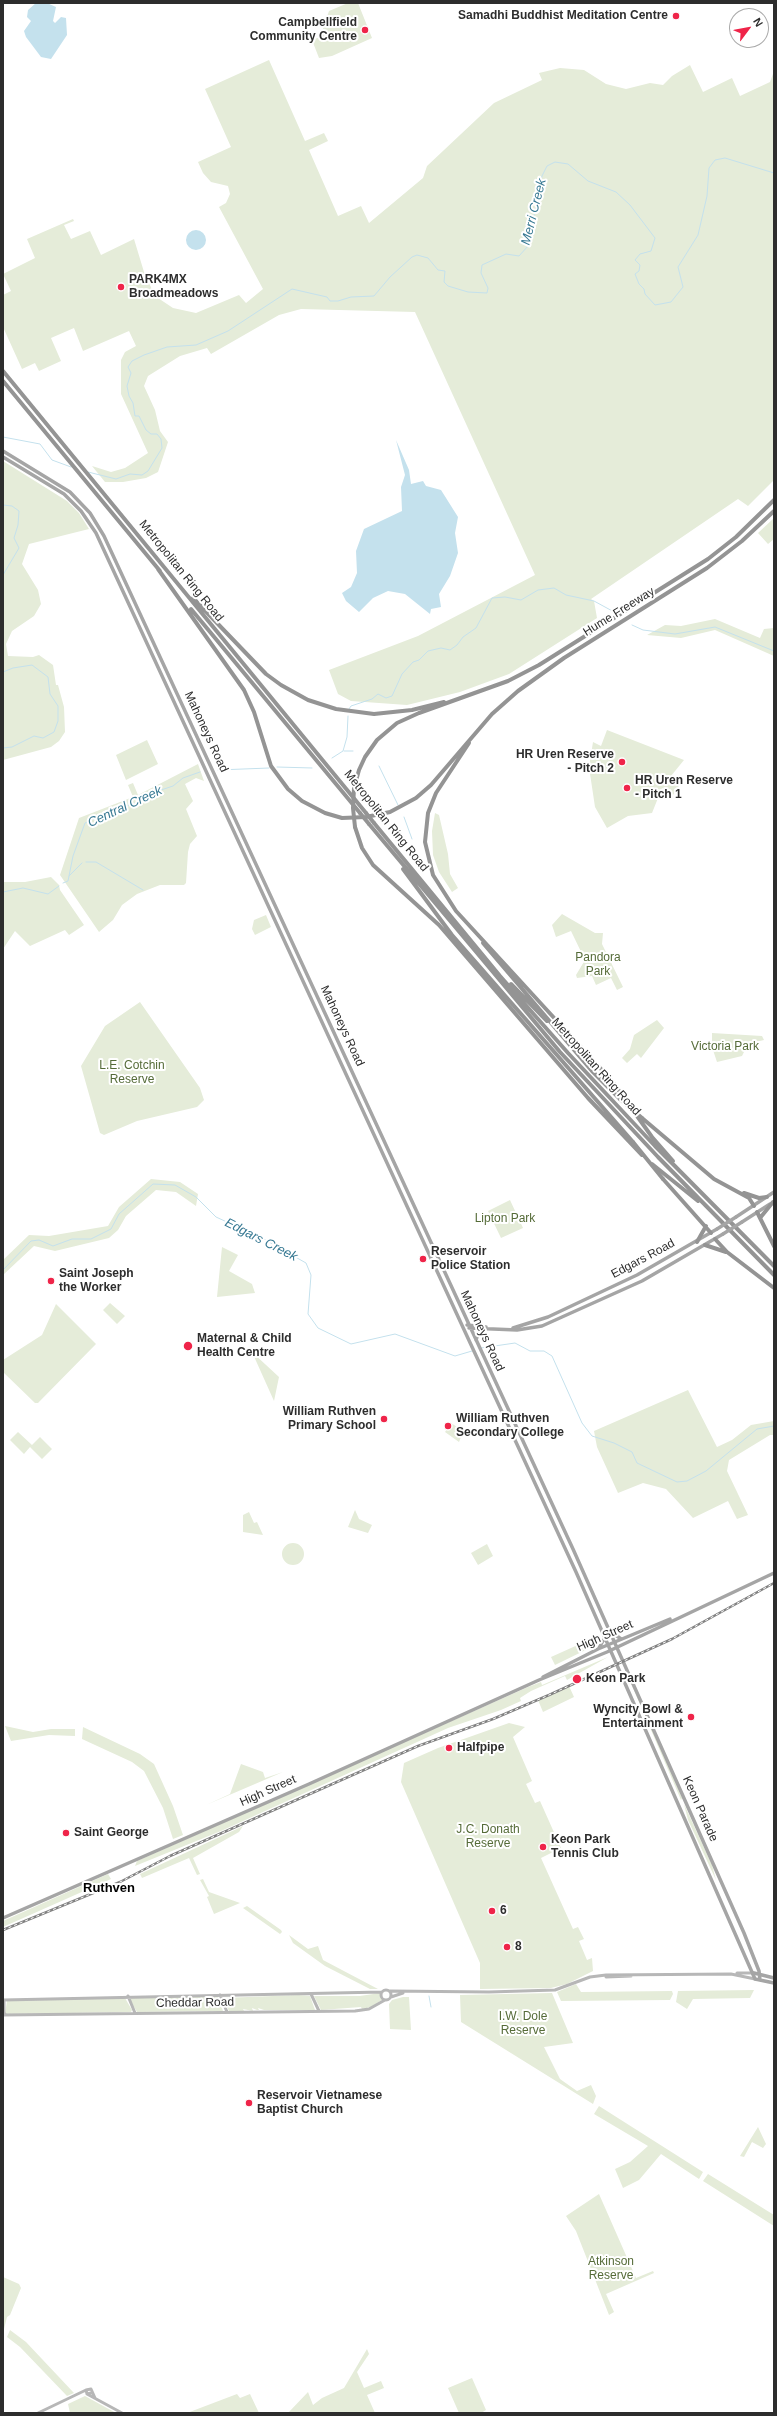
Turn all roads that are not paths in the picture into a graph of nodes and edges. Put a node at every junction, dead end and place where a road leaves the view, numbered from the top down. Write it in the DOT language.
graph roads {
  1 [pos="3,371"];
  2 [pos="3,381"];
  3 [pos="3,451"];
  4 [pos="3,457"];
  5 [pos="774,500"];
  6 [pos="774,510"];
  7 [pos="158,569"];
  8 [pos="168,572"];
  9 [pos="155,645"];
  10 [pos="150,650"];
  11 [pos="477,694"];
  12 [pos="476,733"];
  13 [pos="206,756"];
  14 [pos="200,758"];
  15 [pos="394,854"];
  16 [pos="481,939"];
  17 [pos="480,950"];
  18 [pos="466,957"];
  19 [pos="565,1040"];
  20 [pos="633,1142"];
  21 [pos="386,1146"];
  22 [pos="381,1149"];
  23 [pos="695,1188"];
  24 [pos="738,1191"];
  25 [pos="774,1192"];
  26 [pos="767,1197"];
  27 [pos="774,1201"];
  28 [pos="754,1206"];
  29 [pos="757,1212"];
  30 [pos="714,1214"];
  31 [pos="760,1218"];
  32 [pos="706,1226"];
  33 [pos="711,1233"];
  34 [pos="715,1239"];
  35 [pos="697,1242"];
  36 [pos="705,1245"];
  37 [pos="774,1246"];
  38 [pos="727,1252"];
  39 [pos="774,1266"];
  40 [pos="774,1275"];
  41 [pos="774,1288"];
  42 [pos="459,1305"];
  43 [pos="453,1308"];
  44 [pos="463,1326"];
  45 [pos="469,1326"];
  46 [pos="485,1328"];
  47 [pos="513,1328"];
  48 [pos="476,1341"];
  49 [pos="563,1527"];
  50 [pos="557,1530"];
  51 [pos="774,1573"];
  52 [pos="681,1616"];
  53 [pos="604,1619"];
  54 [pos="597,1620"];
  55 [pos="608,1629"];
  56 [pos="605,1637"];
  57 [pos="621,1639"];
  58 [pos="614,1642"];
  59 [pos="608,1645"];
  60 [pos="617,1648"];
  61 [pos="598,1649"];
  62 [pos="611,1651"];
  63 [pos="539,1680"];
  64 [pos="685,1800"];
  65 [pos="679,1803"];
  66 [pos="720,1881"];
  67 [pos="714,1884"];
  68 [pos="3,1918"];
  69 [pos="731,1974"];
  70 [pos="754,1974"];
  71 [pos="760,1975"];
  72 [pos="774,1978"];
  73 [pos="755,1979"];
  74 [pos="760,1980"];
  75 [pos="774,1983"];
  76 [pos="390,1991"];
  77 [pos="382,1992"];
  78 [pos="406,1992"];
  79 [pos="311,1994"];
  80 [pos="220,1995"];
  81 [pos="128,1996"];
  82 [pos="391,1997"];
  83 [pos="4,2000"];
  84 [pos="385,2000"];
  85 [pos="319,2011"];
  86 [pos="227,2012"];
  87 [pos="135,2013"];
  88 [pos="5,2015"];
  89 [pos="38,2413"];
  90 [pos="122,2413"];
  1 -- 8 [label="highway, Metropolitan Ring Road"];
  2 -- 7 [label="highway, Metropolitan Ring Road"];
  3 -- 9 [label="main road, Mahoneys Road"];
  4 -- 10 [label="main road, Mahoneys Road"];
  5 -- 11 [label="highway, Hume Freeway"];
  6 -- 12 [label="highway, Hume Freeway"];
  7 -- 12 [label="highway"];
  7 -- 15 [label="highway, Metropolitan Ring Road, bridge"];
  8 -- 11 [label="highway"];
  8 -- 17 [label="highway, Metropolitan Ring Road, bridge"];
  9 -- 10 [label="main road"];
  9 -- 13 [label="main road, Mahoneys Road"];
  10 -- 14 [label="main road, Mahoneys Road"];
  11 -- 18 [label="highway, bridge"];
  12 -- 16 [label="highway"];
  13 -- 14 [label="main road"];
  13 -- 21 [label="main road, Mahoneys Road"];
  14 -- 22 [label="main road, Mahoneys Road"];
  15 -- 20 [label="highway"];
  15 -- 30 [label="highway, Metropolitan Ring Road"];
  16 -- 19 [label="highway"];
  16 -- 23 [label="highway"];
  17 -- 19 [label="highway"];
  17 -- 23 [label="highway, Metropolitan Ring Road"];
  18 -- 20 [label="highway"];
  18 -- 30 [label="highway"];
  19 -- 24 [label="highway, bridge"];
  20 -- 32 [label="highway, bridge"];
  21 -- 22 [label="main road"];
  21 -- 42 [label="main road, Mahoneys Road"];
  22 -- 43 [label="main road, Mahoneys Road"];
  23 -- 39 [label="highway, Metropolitan Ring Road"];
  24 -- 26 [label="highway"];
  24 -- 28 [label="highway"];
  25 -- 26 [label="main road, Edgars Road"];
  26 -- 28 [label="main road, Edgars Road"];
  27 -- 29 [label="main road, Edgars Road"];
  27 -- 31 [label="highway"];
  28 -- 29 [label="main road"];
  28 -- 33 [label="main road, Edgars Road, bridge"];
  29 -- 31 [label="highway"];
  29 -- 34 [label="main road, Edgars Road, bridge"];
  30 -- 40 [label="highway, Metropolitan Ring Road"];
  31 -- 37 [label="highway"];
  32 -- 33 [label="highway"];
  32 -- 35 [label="highway"];
  33 -- 34 [label="main road"];
  33 -- 35 [label="main road, Edgars Road"];
  34 -- 36 [label="main road, Edgars Road"];
  34 -- 38 [label="highway"];
  35 -- 47 [label="main road, Edgars Road"];
  36 -- 38 [label="highway"];
  36 -- 47 [label="main road, Edgars Road"];
  38 -- 41 [label="highway"];
  42 -- 43 [label="main road"];
  42 -- 45 [label="main road, Mahoneys Road"];
  43 -- 44 [label="main road, Mahoneys Road"];
  44 -- 45 [label="main road, Edgars Road"];
  44 -- 50 [label="main road, Mahoneys Road"];
  45 -- 46 [label="main road, Edgars Road"];
  45 -- 48 [label="main road, Mahoneys Road"];
  46 -- 47 [label="main road, Edgars Road"];
  46 -- 48 [label="main road"];
  48 -- 49 [label="main road, Mahoneys Road"];
  49 -- 50 [label="main road"];
  49 -- 53 [label="main road, Mahoneys Road"];
  50 -- 54 [label="main road, Mahoneys Road"];
  51 -- 52 [label="main road, High Street"];
  52 -- 57 [label="main road, High Street"];
  52 -- 60 [label="main road, High Street"];
  53 -- 54 [label="main road"];
  53 -- 55 [label="main road, Mahoneys Road"];
  54 -- 56 [label="main road, Mahoneys Road"];
  55 -- 57 [label="main road"];
  55 -- 58 [label="main road, Mahoneys Road"];
  56 -- 59 [label="main road, Mahoneys Road"];
  56 -- 61 [label="main road"];
  57 -- 58 [label="main road, High Street"];
  58 -- 59 [label="main road, High Street"];
  58 -- 60 [label="main road, Mahoneys Road"];
  59 -- 61 [label="main road, High Street"];
  59 -- 62 [label="main road, Mahoneys Road"];
  60 -- 62 [label="main road, High Street"];
  60 -- 64 [label="main road, Keon Parade"];
  61 -- 63 [label="main road, High Street"];
  62 -- 63 [label="main road, High Street"];
  62 -- 65 [label="main road, Keon Parade"];
  63 -- 68 [label="main road, High Street"];
  64 -- 65 [label="main road"];
  64 -- 66 [label="main road, Keon Parade"];
  65 -- 67 [label="main road, Keon Parade"];
  66 -- 67 [label="main road"];
  66 -- 71 [label="main road, Keon Parade"];
  67 -- 70 [label="main road, Keon Parade"];
  69 -- 70 [label="main road"];
  69 -- 73 [label="main road"];
  69 -- 78 [label="main road"];
  70 -- 71 [label="main road"];
  70 -- 73 [label="main road, Keon Parade"];
  71 -- 72 [label="main road"];
  71 -- 74 [label="main road, Keon Parade"];
  73 -- 74 [label="main road"];
  74 -- 75 [label="main road"];
  76 -- 77 [label="main road"];
  76 -- 78 [label="main road"];
  76 -- 82 [label="main road"];
  77 -- 79 [label="main road, Cheddar Road"];
  77 -- 84 [label="main road"];
  78 -- 82 [label="main road"];
  79 -- 80 [label="main road, Cheddar Road"];
  79 -- 85 [label="main road"];
  80 -- 81 [label="main road, Cheddar Road"];
  80 -- 86 [label="main road"];
  81 -- 83 [label="main road, Cheddar Road"];
  81 -- 87 [label="main road"];
  82 -- 84 [label="main road"];
  83 -- 88 [label="main road"];
  84 -- 85 [label="main road, Cheddar Road"];
  85 -- 86 [label="main road, Cheddar Road"];
  86 -- 87 [label="main road, Cheddar Road"];
  87 -- 88 [label="main road, Cheddar Road"];
  89 -- 90 [label="main road"];
}
